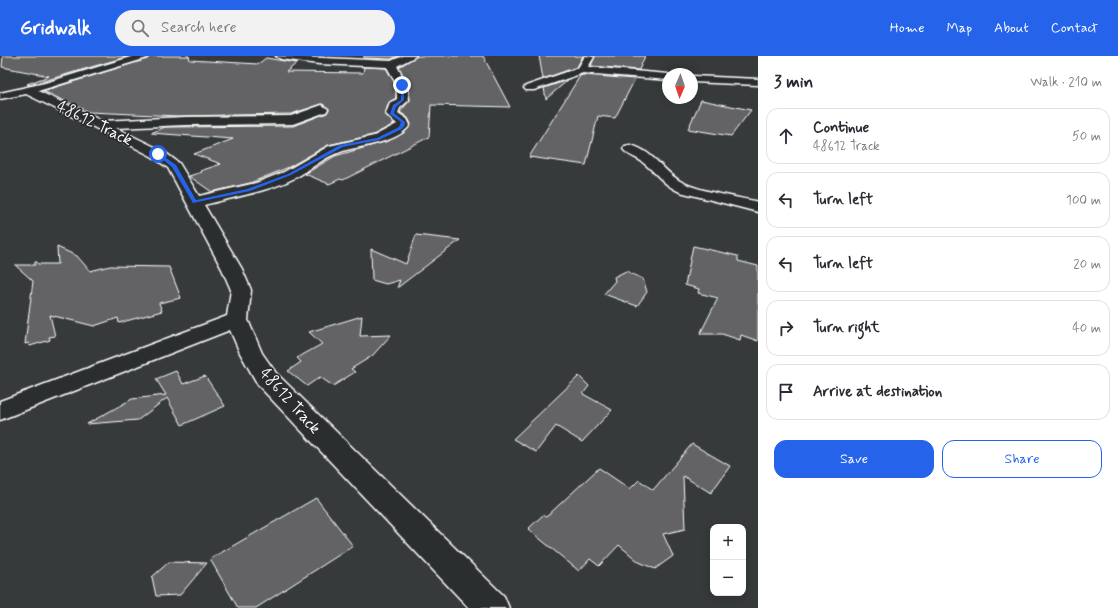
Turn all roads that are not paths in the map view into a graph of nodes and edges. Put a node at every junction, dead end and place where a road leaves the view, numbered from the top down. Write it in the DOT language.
graph roads {
  1 [pos="144,56"];
  2 [pos="281,56"];
  3 [pos="410,56"];
  4 [pos="590,56"];
  5 [pos="391,64"];
  6 [pos="582,70"];
  7 [pos="662,77"];
  8 [pos="698,79"];
  9 [pos="758,82"];
  10 [pos="530,88"];
  11 [pos="29,91"];
  12 [pos="0,96"];
  13 [pos="322,109"];
  14 [pos="101,125"];
  15 [pos="630,150"];
  16 [pos="195,202"];
  17 [pos="758,207"];
  18 [pos="237,320"];
  19 [pos="0,411"];
  20 [pos="492,608"];
  1 -- 11 [label="street"];
  2 -- 5 [label="street"];
  3 -- 5 [label="street"];
  4 -- 6 [label="street"];
  5 -- 16 [label="street"];
  6 -- 7 [label="street"];
  6 -- 10 [label="street"];
  8 -- 9 [label="street"];
  11 -- 12 [label="street"];
  11 -- 14 [label="street, 48612 Track"];
  13 -- 14 [label="street"];
  14 -- 16 [label="street, 48612 Track"];
  15 -- 17 [label="street"];
  16 -- 18 [label="street, 48612 Track"];
  18 -- 19 [label="street"];
  18 -- 20 [label="street, 48612 Track"];
}
